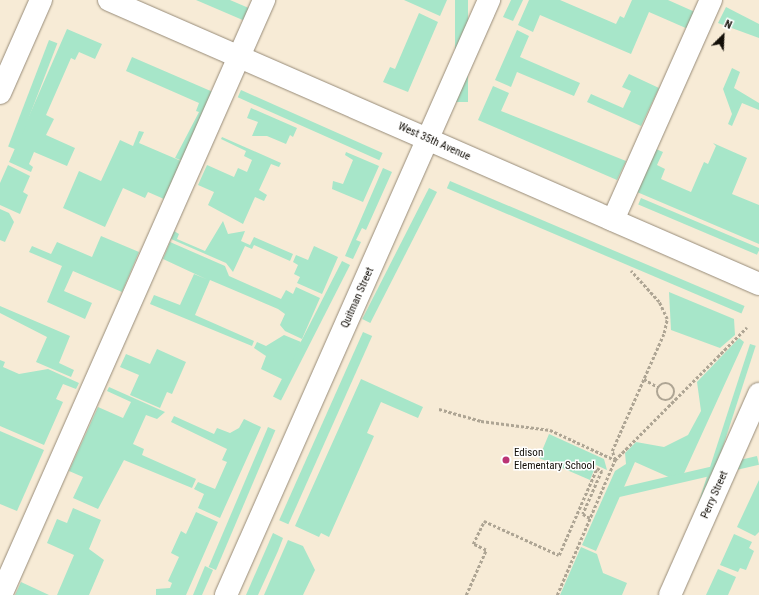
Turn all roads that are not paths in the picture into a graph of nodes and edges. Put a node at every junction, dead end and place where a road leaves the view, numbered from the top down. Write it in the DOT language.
graph roads {
  1 [pos="41,0"];
  2 [pos="109,0"];
  3 [pos="264,0"];
  4 [pos="489,0"];
  5 [pos="710,0"];
  6 [pos="239,57"];
  7 [pos="0,93"];
  8 [pos="428,139"];
  9 [pos="613,220"];
  10 [pos="759,284"];
  11 [pos="759,394"];
  12 [pos="1,595"];
  13 [pos="226,595"];
  14 [pos="670,595"];
  1 -- 7 [label="street"];
  2 -- 6 [label="street, West 35th Avenue"];
  3 -- 6 [label="street"];
  4 -- 8 [label="street, Quitman Street"];
  5 -- 9 [label="street"];
  6 -- 8 [label="street, West 35th Avenue"];
  6 -- 12 [label="street"];
  8 -- 9 [label="street, West 35th Avenue"];
  8 -- 13 [label="street, Quitman Street"];
  9 -- 10 [label="street, West 35th Avenue"];
  11 -- 14 [label="street, Perry Street"];
}
